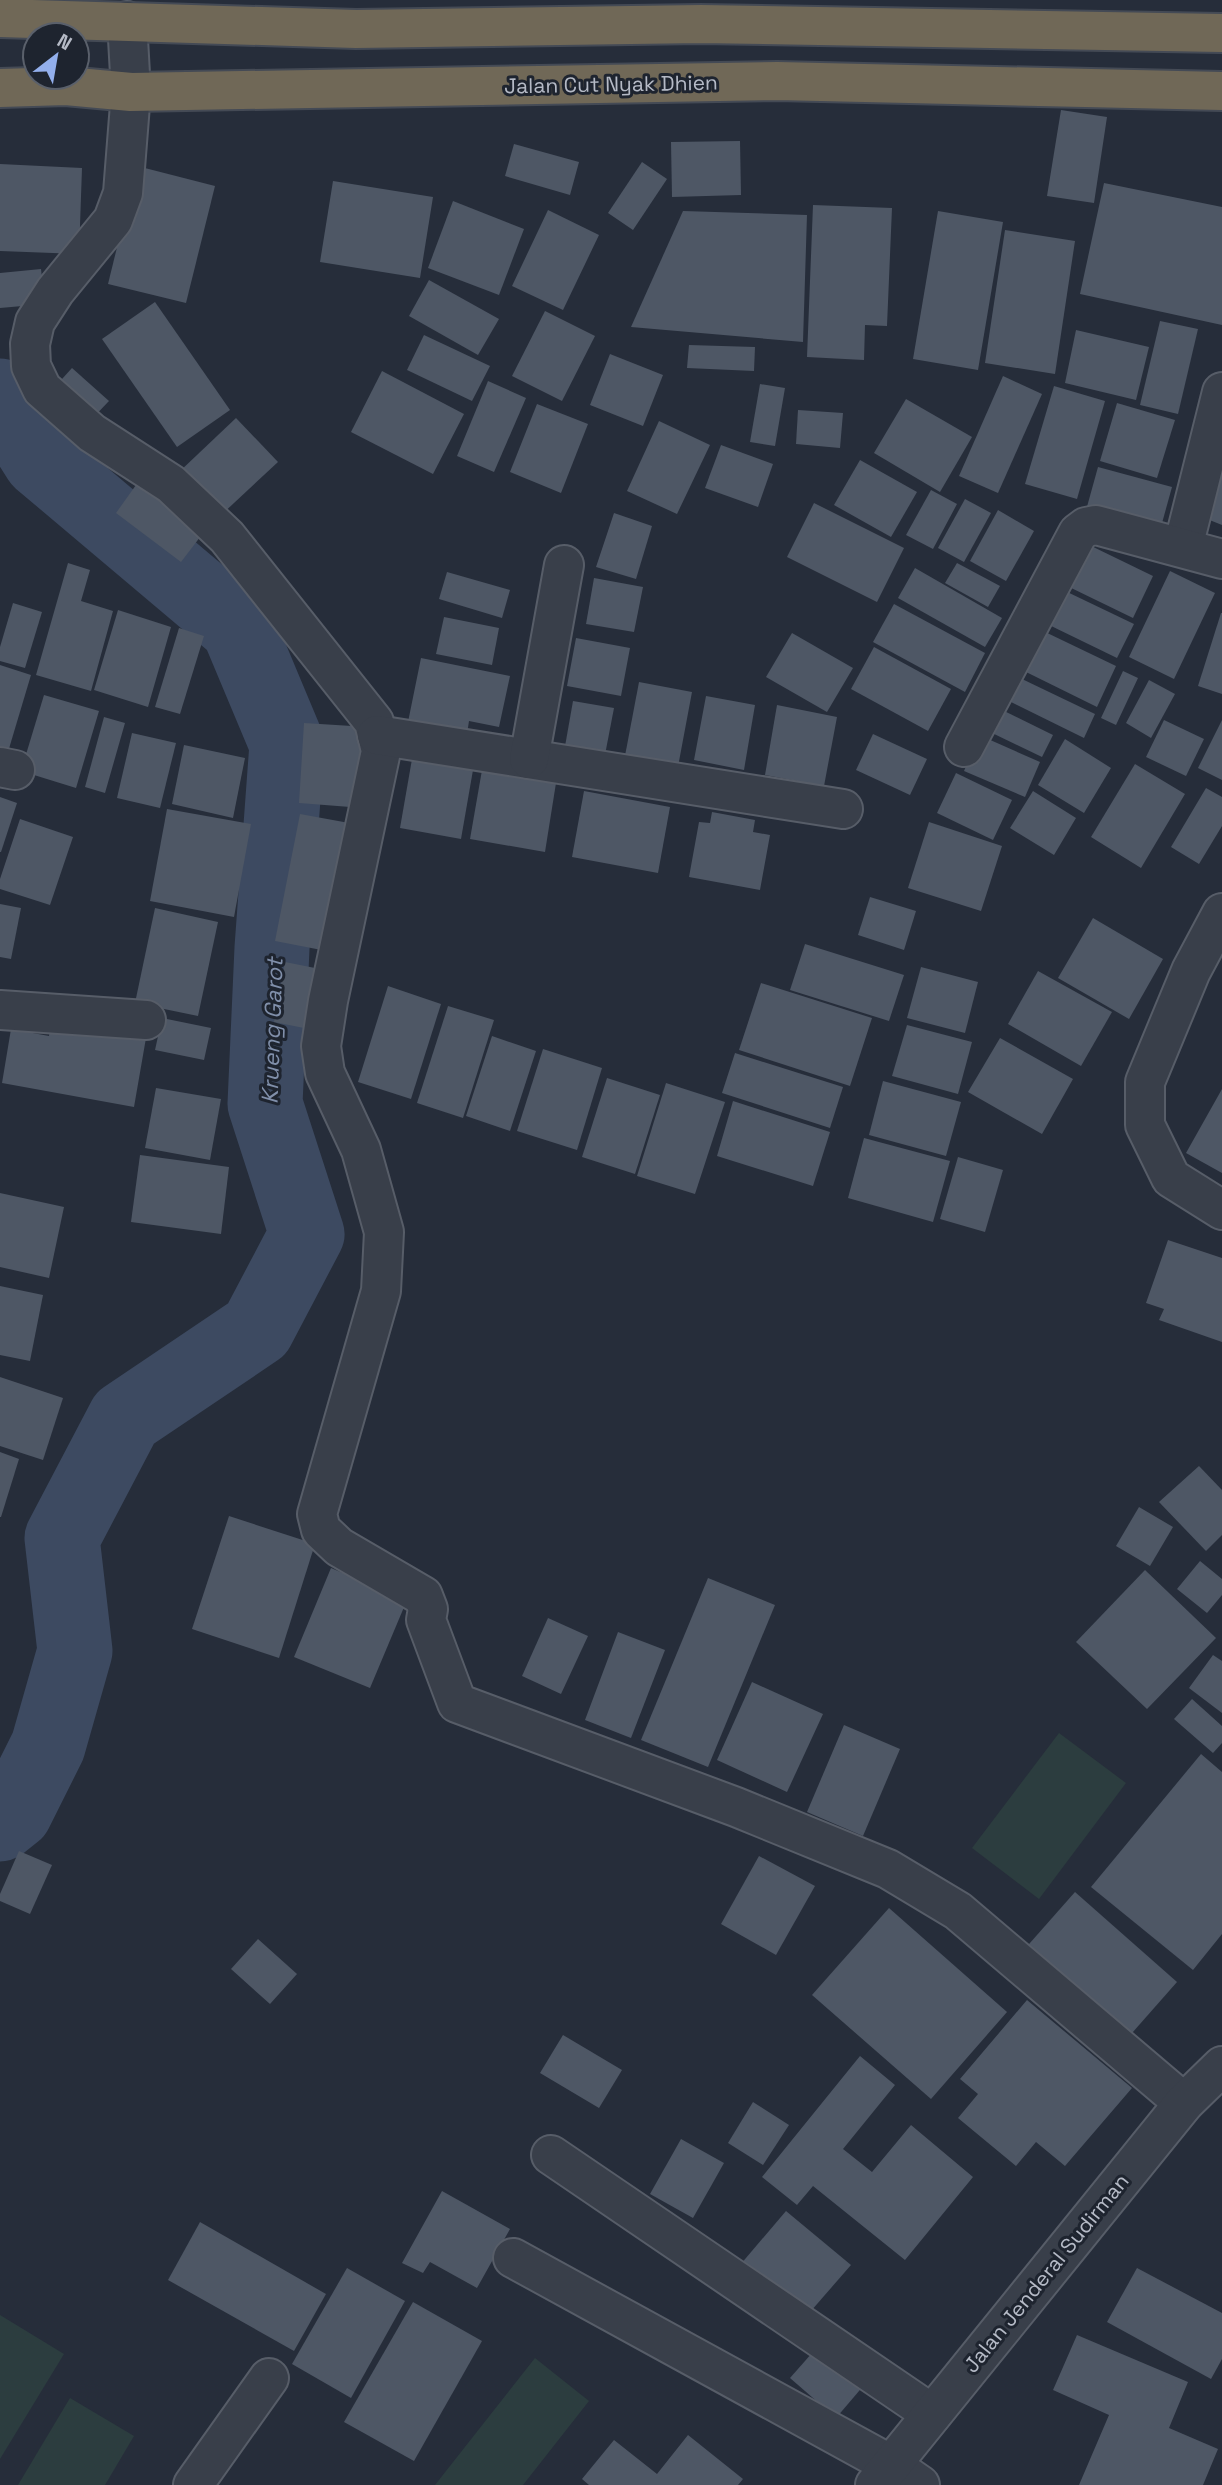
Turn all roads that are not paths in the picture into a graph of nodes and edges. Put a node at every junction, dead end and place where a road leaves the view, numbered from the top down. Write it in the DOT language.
graph roads {
  1 [pos="700,12"];
  2 [pos="16,13"];
  3 [pos="127,21"];
  4 [pos="1222,33"];
  5 [pos="0,88"];
  6 [pos="1222,91"];
  7 [pos="131,92"];
  8 [pos="1222,392"];
  9 [pos="1183,547"];
  10 [pos="1222,559"];
  11 [pos="564,565"];
  12 [pos="377,735"];
  13 [pos="964,747"];
  14 [pos="529,759"];
  15 [pos="843,809"];
  16 [pos="1222,913"];
  17 [pos="0,1010"];
  18 [pos="146,1020"];
  19 [pos="1222,1210"];
  20 [pos="1222,2066"];
  21 [pos="1184,2103"];
  22 [pos="551,2155"];
  23 [pos="513,2258"];
  24 [pos="270,2378"];
  25 [pos="932,2414"];
  26 [pos="895,2478"];
  27 [pos="193,2485"];
  1 -- 3 [label="highway"];
  1 -- 4 [label="highway"];
  2 -- 3 [label="highway"];
  3 -- 7 [label="street"];
  5 -- 7 [label="highway, Jalan Cut Nyak Dhien"];
  6 -- 7 [label="highway, Jalan Cut Nyak Dhien"];
  7 -- 12 [label="street"];
  8 -- 9 [label="street"];
  9 -- 10 [label="street"];
  9 -- 13 [label="street"];
  11 -- 14 [label="street"];
  12 -- 14 [label="street"];
  12 -- 21 [label="street"];
  14 -- 15 [label="street"];
  16 -- 19 [label="street"];
  17 -- 18 [label="street"];
  20 -- 21 [label="street, Jalan Jenderal Sudirman"];
  21 -- 25 [label="street, Jalan Jenderal Sudirman"];
  22 -- 25 [label="street"];
  23 -- 26 [label="street"];
  24 -- 27 [label="street"];
  25 -- 26 [label="street, Jalan Jenderal Sudirman"];
}
